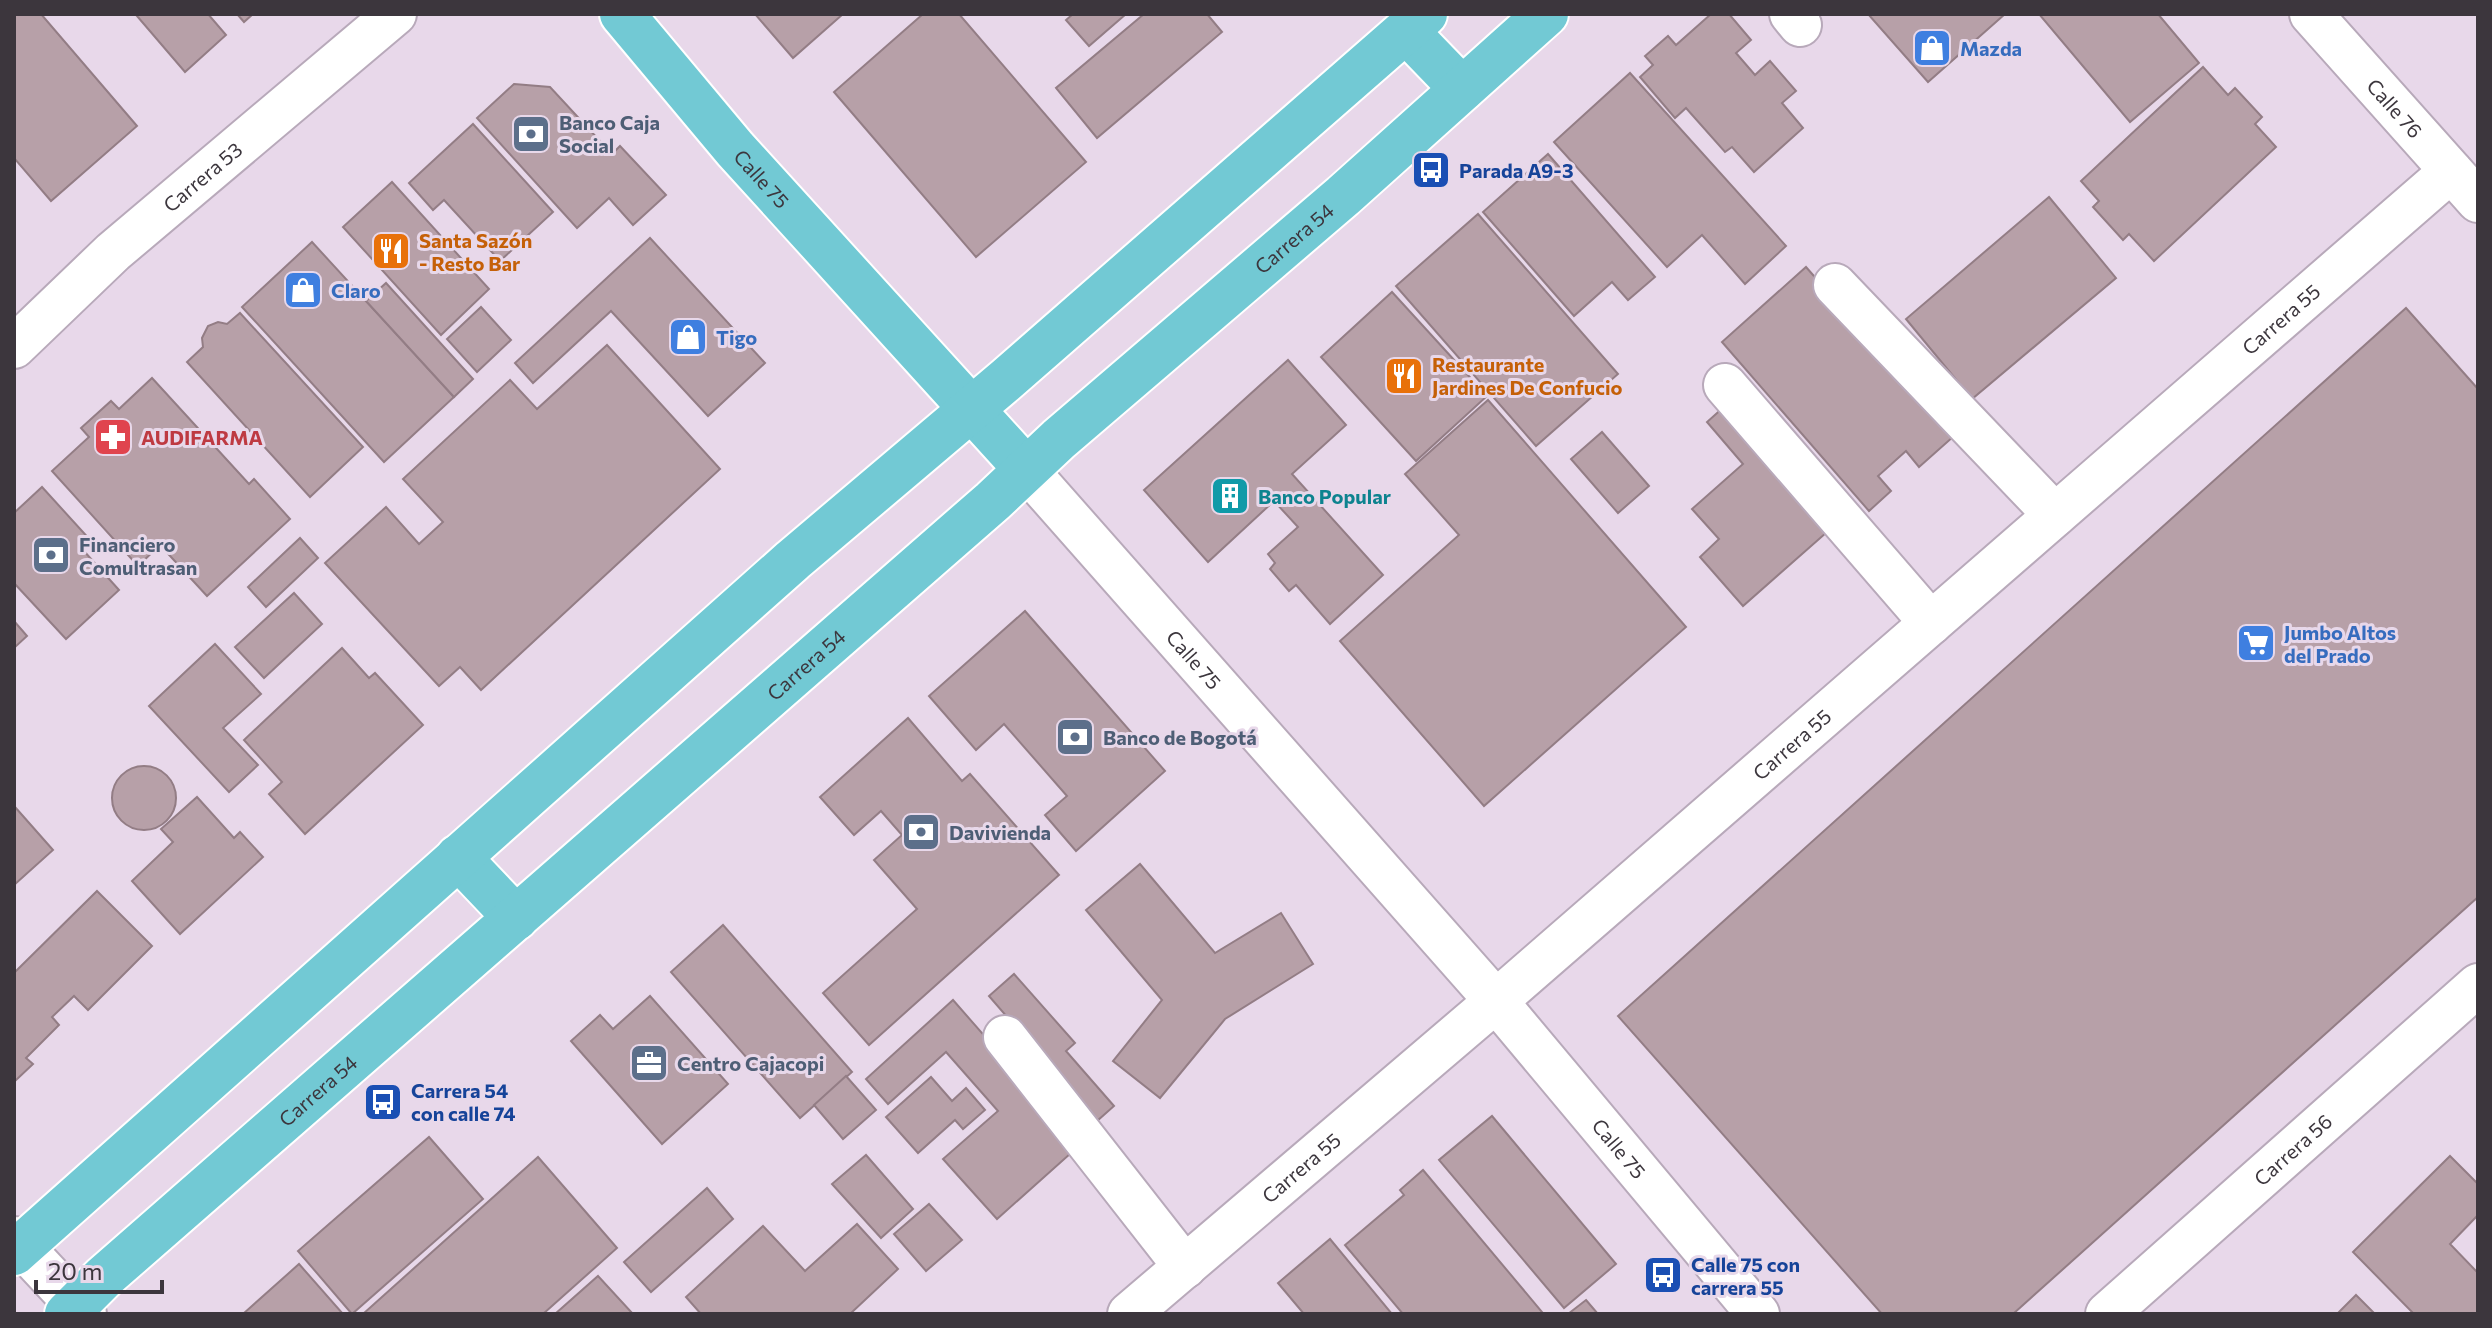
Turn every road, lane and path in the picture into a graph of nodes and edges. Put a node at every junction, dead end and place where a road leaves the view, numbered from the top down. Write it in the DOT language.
graph roads {
  1 [pos="395,14"];
  2 [pos="622,14"];
  3 [pos="1546,14"];
  4 [pos="2311,14"];
  5 [pos="1416,22"];
  6 [pos="1462,89"];
  7 [pos="2465,186"];
  8 [pos="1835,285"];
  9 [pos="14,347"];
  10 [pos="1725,385"];
  11 [pos="971,410"];
  12 [pos="1026,469"];
  13 [pos="2055,515"];
  14 [pos="1931,623"];
  15 [pos="458,857"];
  16 [pos="516,918"];
  17 [pos="2478,985"];
  18 [pos="1496,1001"];
  19 [pos="1005,1037"];
  20 [pos="16,1246"];
  21 [pos="1185,1267"];
  22 [pos="76,1311"];
  23 [pos="1129,1314"];
  24 [pos="1758,1314"];
  25 [pos="2107,1314"];
  1 -- 9 [label="street, Carrera 53"];
  2 -- 11 [label="main road, Calle 75"];
  3 -- 6 [label="main road, Carrera 54"];
  4 -- 7 [label="street, Calle 76"];
  5 -- 6 [label="main road"];
  5 -- 11 [label="main road"];
  6 -- 12 [label="main road, Carrera 54"];
  7 -- 13 [label="street, Carrera 55"];
  8 -- 13 [label="street"];
  10 -- 14 [label="street"];
  11 -- 12 [label="main road, Calle 75"];
  11 -- 15 [label="main road"];
  12 -- 16 [label="main road, Carrera 54"];
  12 -- 18 [label="street, Calle 75"];
  13 -- 14 [label="street, Carrera 55"];
  14 -- 18 [label="street, Carrera 55"];
  15 -- 16 [label="main road"];
  15 -- 20 [label="main road"];
  16 -- 22 [label="main road, Carrera 54"];
  17 -- 25 [label="street, Carrera 56"];
  18 -- 21 [label="street, Carrera 55"];
  18 -- 24 [label="street, Calle 75"];
  19 -- 21 [label="street"];
  20 -- 22 [label="street"];
  21 -- 23 [label="street, Carrera 55"];
}
